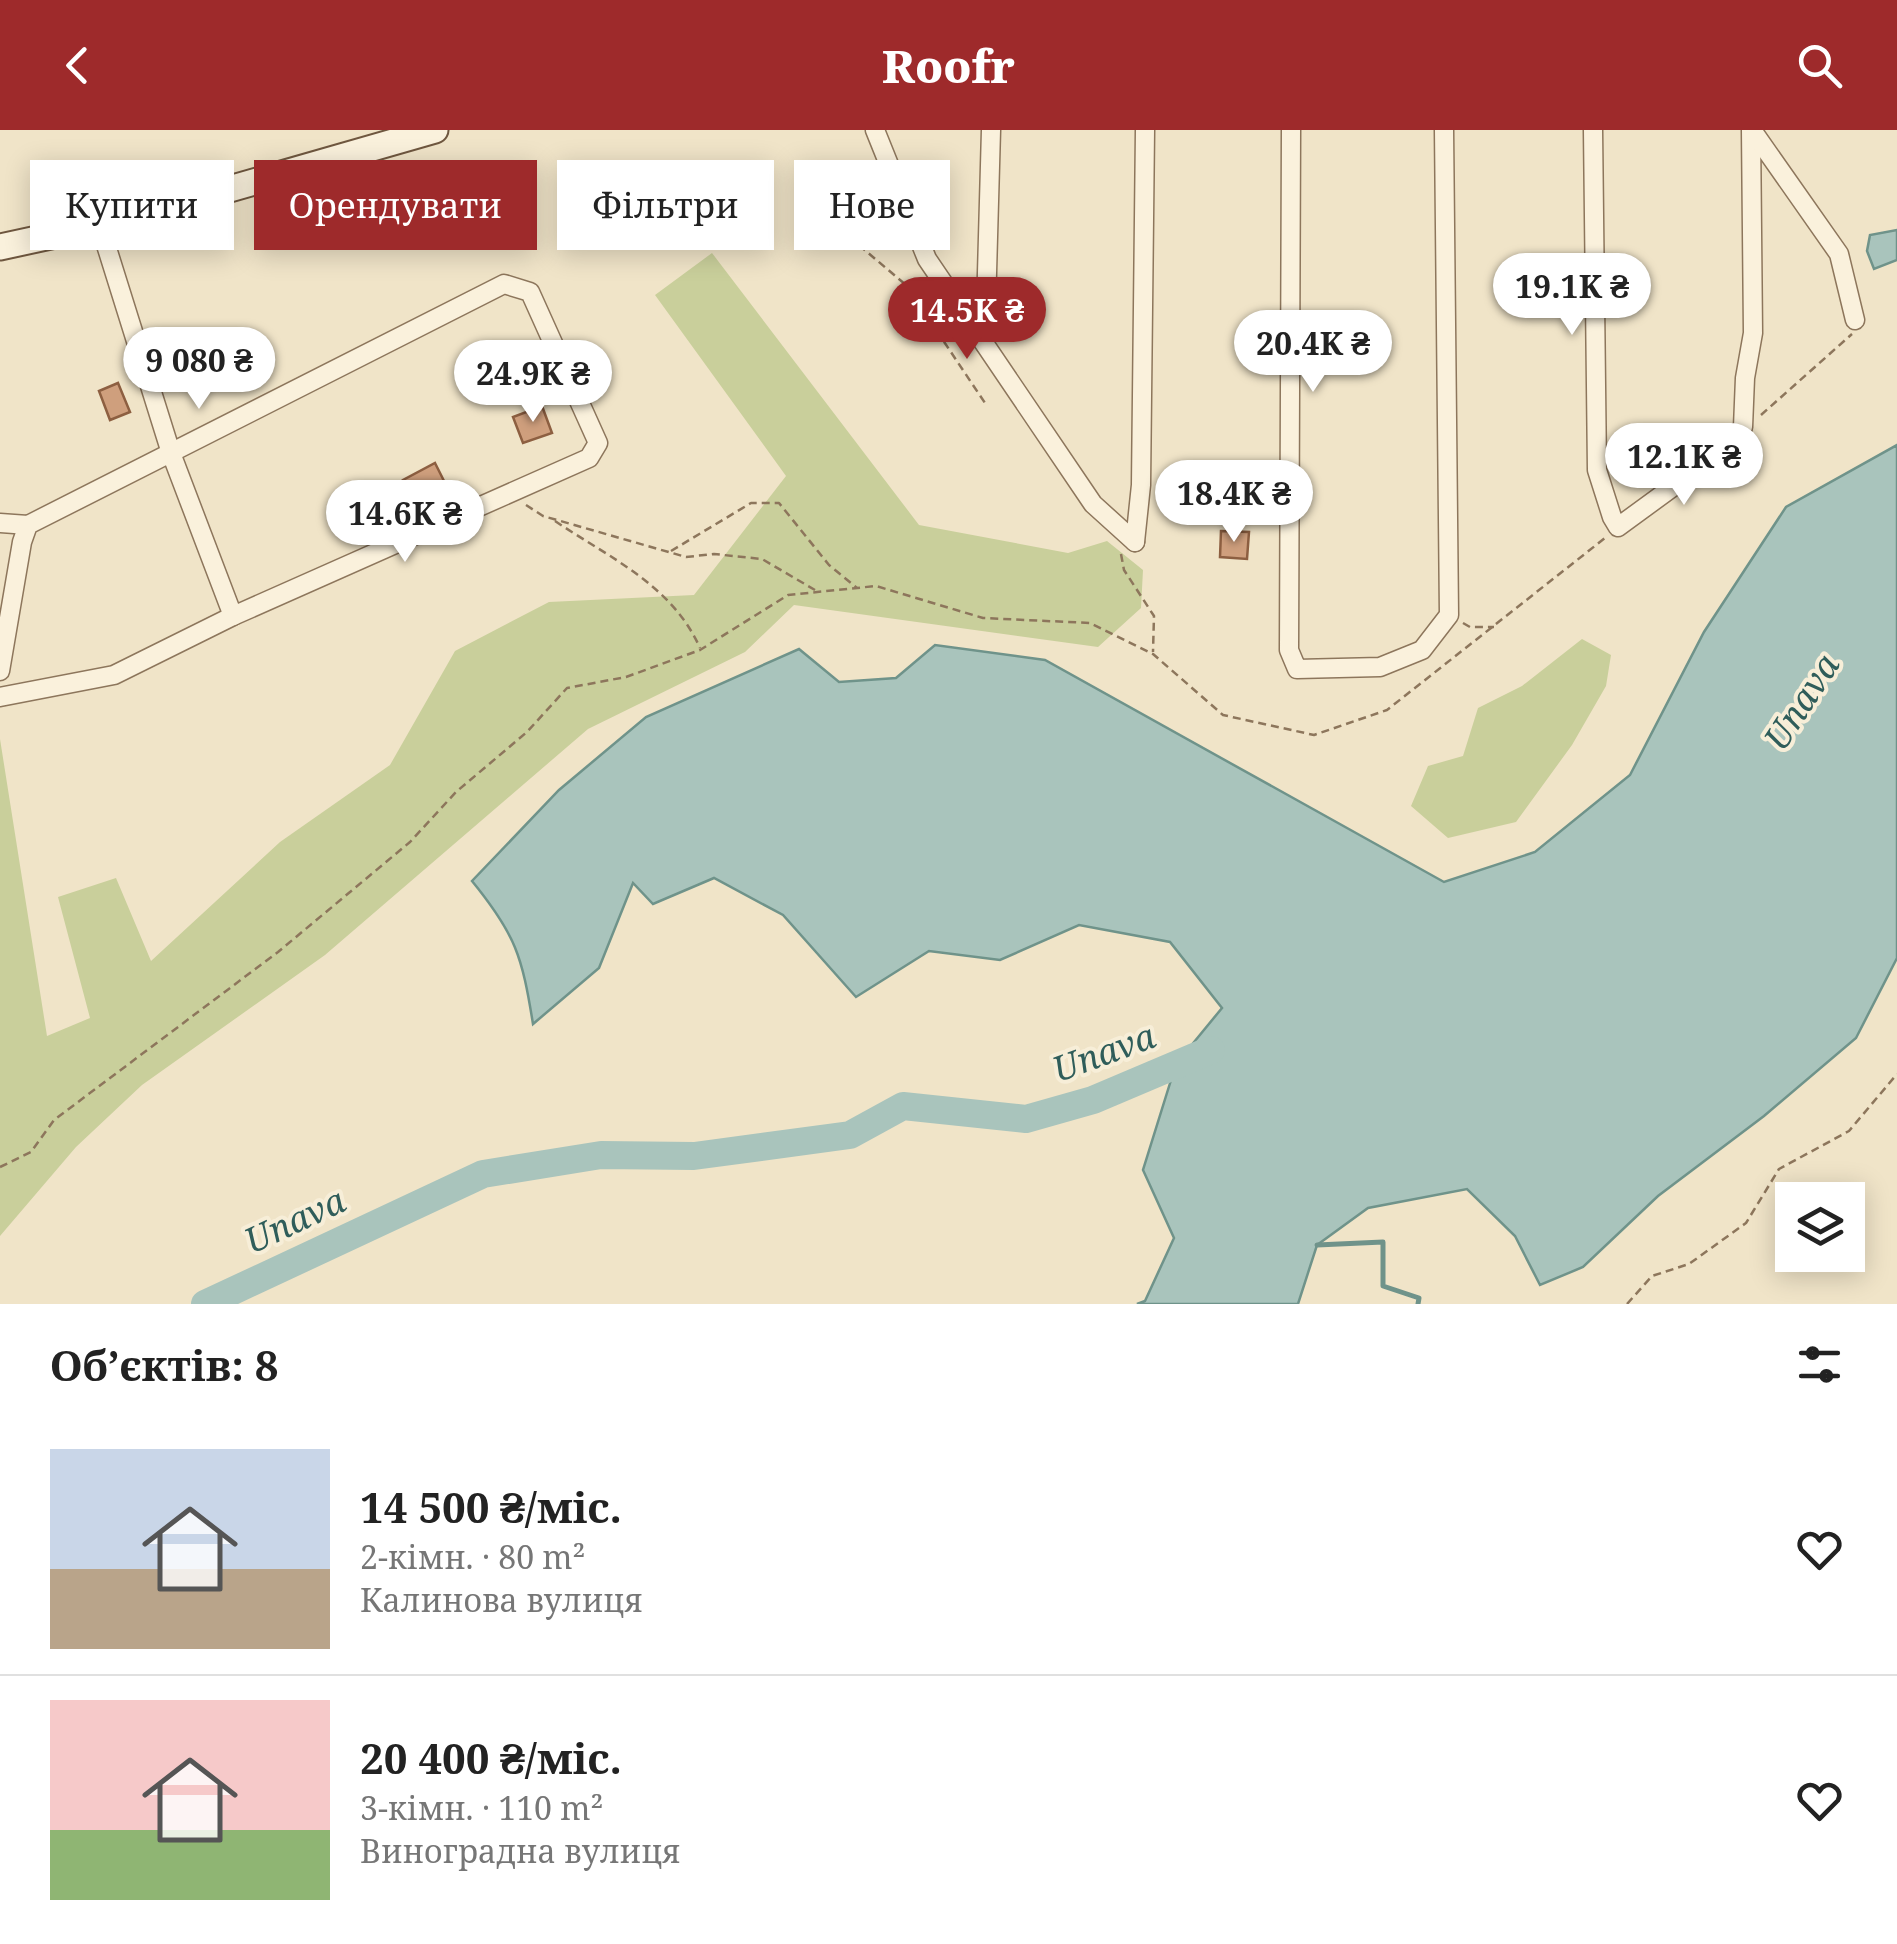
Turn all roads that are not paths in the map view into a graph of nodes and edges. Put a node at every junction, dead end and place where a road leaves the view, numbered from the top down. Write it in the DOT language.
graph roads {
  1 [pos="436,130"];
  2 [pos="875,130"];
  3 [pos="990,130"];
  4 [pos="1145,130"];
  5 [pos="1291,130"];
  6 [pos="1444,130"];
  7 [pos="1593,130"];
  8 [pos="1751,130"];
  9 [pos="234,188"];
  10 [pos="30,241"];
  11 [pos="0,247"];
  12 [pos="108,250"];
  13 [pos="1855,320"];
  14 [pos="985,345"];
  15 [pos="170,453"];
  16 [pos="0,523"];
  17 [pos="28,525"];
  18 [pos="233,616"];
  19 [pos="0,671"];
  20 [pos="0,697"];
  1 -- 9 [label="street"];
  2 -- 14 [label="street"];
  3 -- 14 [label="street"];
  4 -- 14 [label="street"];
  5 -- 6 [label="street"];
  7 -- 8 [label="street"];
  8 -- 13 [label="street"];
  10 -- 11 [label="street"];
  12 -- 15 [label="street"];
  15 -- 17 [label="street"];
  15 -- 18 [label="street"];
  15 -- 18 [label="street"];
  16 -- 17 [label="street"];
  17 -- 19 [label="street"];
  18 -- 20 [label="street"];
}
